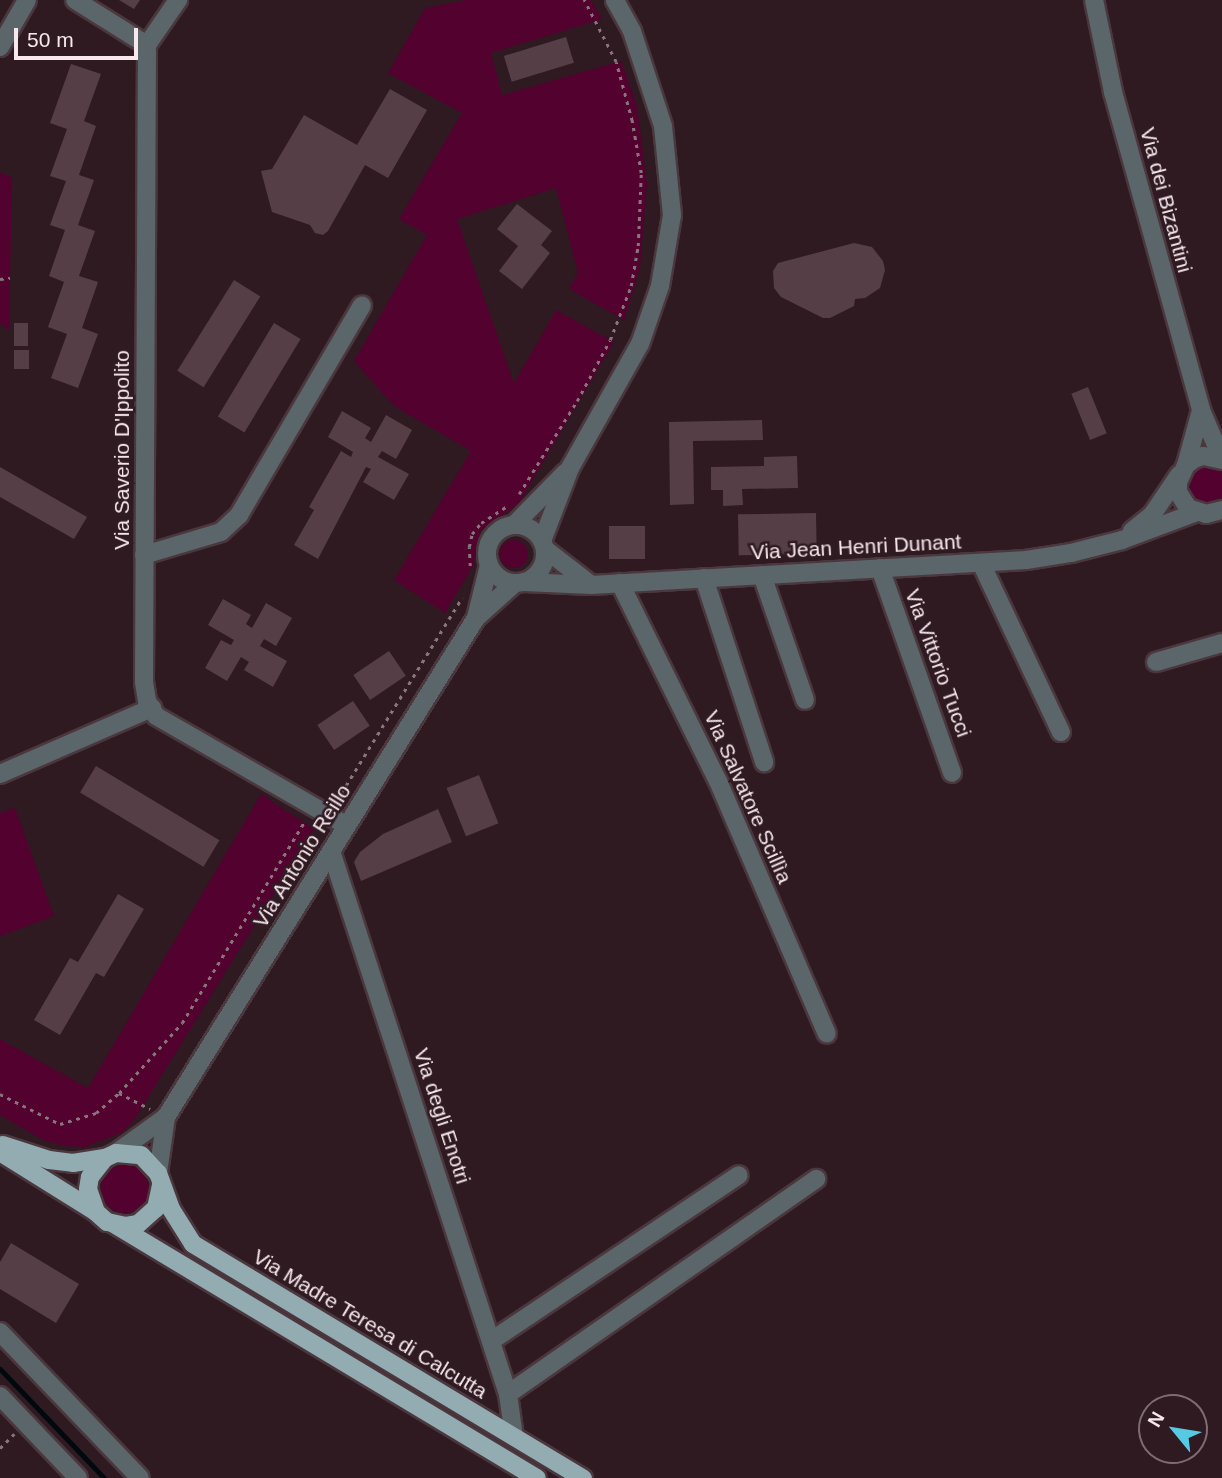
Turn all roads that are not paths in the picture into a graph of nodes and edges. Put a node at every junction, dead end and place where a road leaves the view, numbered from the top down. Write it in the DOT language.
graph roads {
  1 [pos="27,0"];
  2 [pos="75,0"];
  3 [pos="178,0"];
  4 [pos="615,0"];
  5 [pos="1094,0"];
  6 [pos="147,46"];
  7 [pos="0,47"];
  8 [pos="362,305"];
  9 [pos="1201,410"];
  10 [pos="1222,459"];
  11 [pos="570,468"];
  12 [pos="1183,469"];
  13 [pos="1208,512"];
  14 [pos="1222,524"];
  15 [pos="514,525"];
  16 [pos="1122,540"];
  17 [pos="543,545"];
  18 [pos="145,555"];
  19 [pos="981,563"];
  20 [pos="480,567"];
  21 [pos="880,568"];
  22 [pos="762,575"];
  23 [pos="704,578"];
  24 [pos="519,583"];
  25 [pos="620,583"];
  26 [pos="591,585"];
  27 [pos="476,618"];
  28 [pos="1222,643"];
  29 [pos="1156,662"];
  30 [pos="804,700"];
  31 [pos="152,708"];
  32 [pos="1060,732"];
  33 [pos="764,762"];
  34 [pos="953,773"];
  35 [pos="0,774"];
  36 [pos="348,826"];
  37 [pos="331,851"];
  38 [pos="827,1034"];
  39 [pos="166,1117"];
  40 [pos="0,1144"];
  41 [pos="0,1152"];
  42 [pos="111,1155"];
  43 [pos="738,1175"];
  44 [pos="160,1179"];
  45 [pos="816,1179"];
  46 [pos="96,1212"];
  47 [pos="114,1224"];
  48 [pos="0,1332"];
  49 [pos="491,1341"];
  50 [pos="508,1394"];
  51 [pos="0,1396"];
  52 [pos="514,1437"];
  53 [pos="533,1477"];
  54 [pos="78,1478"];
  55 [pos="140,1478"];
  56 [pos="583,1478"];
  1 -- 7 [label="street"];
  2 -- 6 [label="street"];
  3 -- 6 [label="street"];
  4 -- 11 [label="street"];
  5 -- 9 [label="street, Via dei Bizantini"];
  6 -- 18 [label="street, Via Saverio D'Ippolito"];
  8 -- 18 [label="street"];
  9 -- 10 [label="street, Via dei Bizantini"];
  9 -- 12 [label="street"];
  10 -- 12 [label="street"];
  11 -- 15 [label="street"];
  11 -- 17 [label="street"];
  12 -- 13 [label="street"];
  12 -- 16 [label="street, Via Jean Henri Dunant"];
  13 -- 14 [label="street"];
  13 -- 16 [label="street, Via Jean Henri Dunant"];
  15 -- 17 [label="street"];
  15 -- 20 [label="street"];
  16 -- 19 [label="street, Via Jean Henri Dunant"];
  17 -- 24 [label="street"];
  17 -- 26 [label="street"];
  18 -- 31 [label="street, Via Saverio D'Ippolito"];
  19 -- 21 [label="street, Via Jean Henri Dunant"];
  19 -- 32 [label="street"];
  20 -- 24 [label="street"];
  20 -- 27 [label="street, Via Antonio Reillo"];
  21 -- 22 [label="street, Via Jean Henri Dunant"];
  21 -- 34 [label="street, Via Vittorio Tucci"];
  22 -- 23 [label="street, Via Jean Henri Dunant"];
  22 -- 30 [label="street"];
  23 -- 25 [label="street, Via Jean Henri Dunant"];
  23 -- 33 [label="street"];
  24 -- 26 [label="street, Via Jean Henri Dunant"];
  24 -- 27 [label="street, Via Antonio Reillo"];
  25 -- 26 [label="street, Via Jean Henri Dunant"];
  25 -- 38 [label="street, Via Salvatore Scillìa"];
  27 -- 36 [label="street, Via Antonio Reillo"];
  28 -- 29 [label="street"];
  31 -- 35 [label="street"];
  31 -- 36 [label="street"];
  36 -- 37 [label="street, Via Antonio Reillo"];
  37 -- 39 [label="street, Via Antonio Reillo"];
  37 -- 49 [label="street, Via degli Enotri"];
  39 -- 42 [label="street, Via Antonio Reillo"];
  39 -- 44 [label="street, Via Antonio Reillo"];
  40 -- 42 [label="main road, Via Antonio Reillo"];
  41 -- 46 [label="main road"];
  42 -- 44 [label="main road"];
  42 -- 46 [label="main road"];
  43 -- 49 [label="street"];
  44 -- 47 [label="main road"];
  44 -- 52 [label="main road, Via Madre Teresa di Calcutta"];
  45 -- 50 [label="street"];
  46 -- 47 [label="main road"];
  47 -- 53 [label="main road"];
  48 -- 55 [label="street"];
  49 -- 50 [label="street, Via degli Enotri"];
  50 -- 52 [label="street, Via degli Enotri"];
  51 -- 54 [label="street"];
  52 -- 56 [label="main road, Via Madre Teresa di Calcutta"];
}
